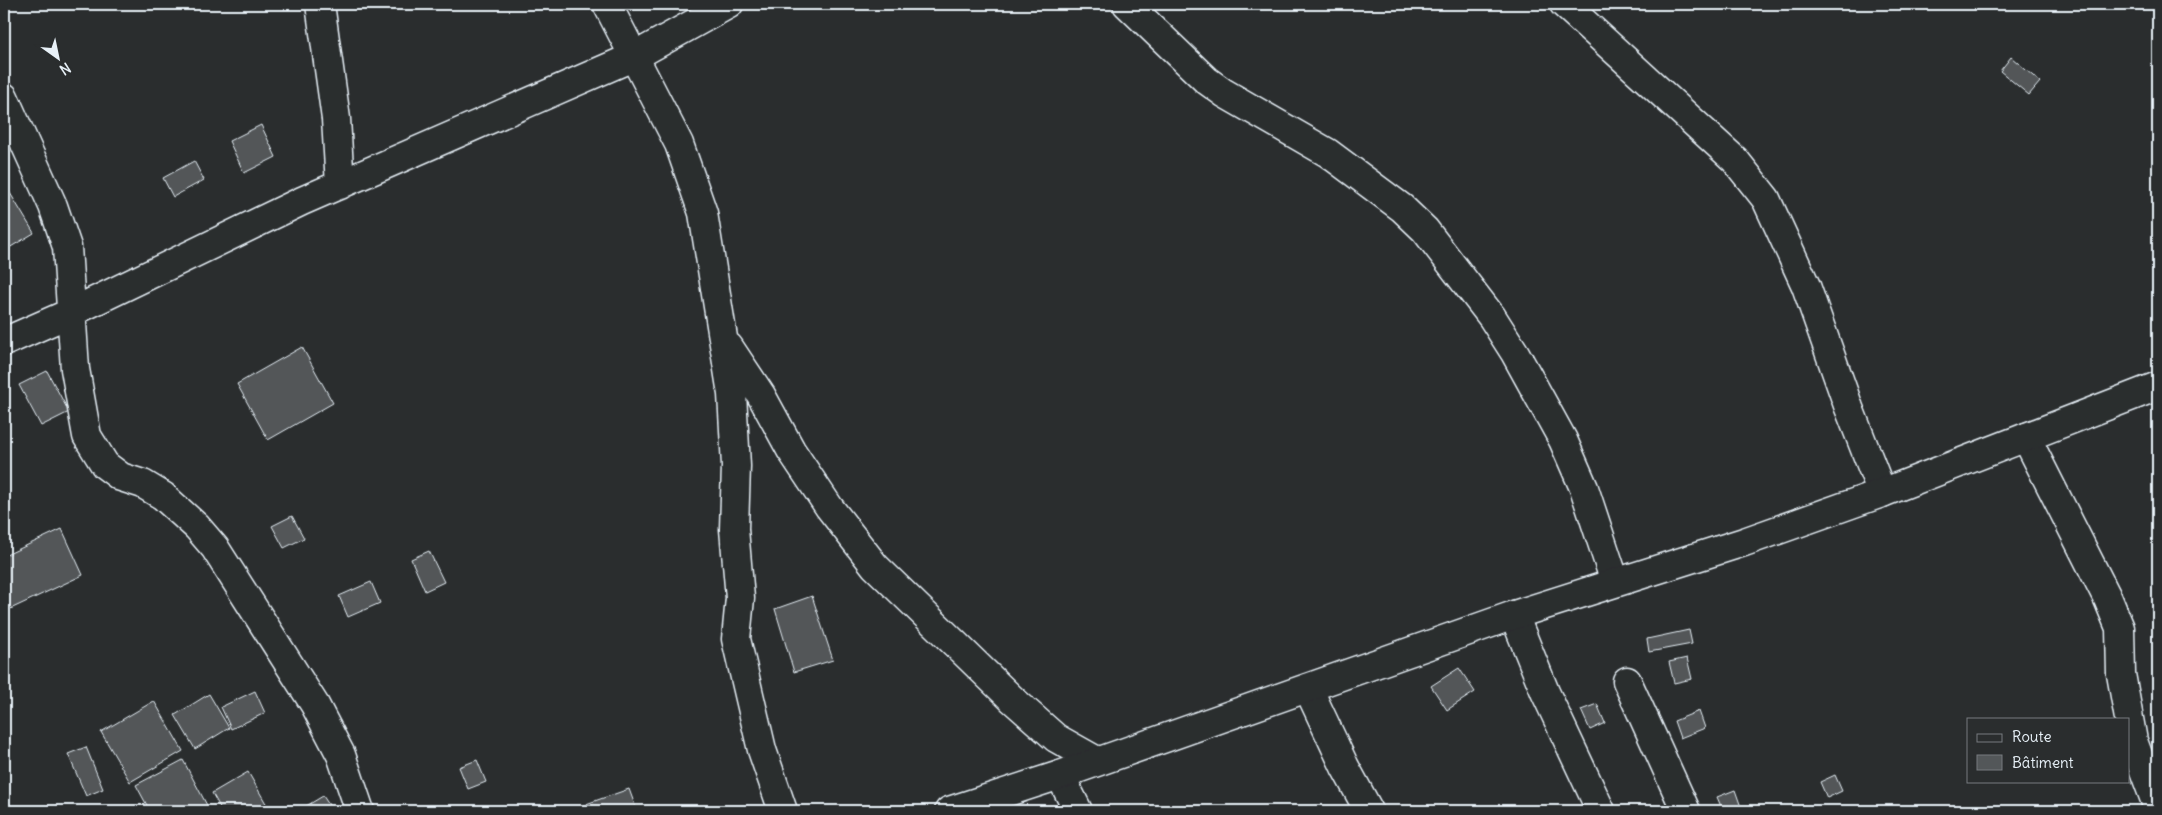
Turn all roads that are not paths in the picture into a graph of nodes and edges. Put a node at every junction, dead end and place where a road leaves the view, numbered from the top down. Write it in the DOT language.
graph roads {
  1 [pos="320,4"];
  2 [pos="607,4"];
  3 [pos="729,4"];
  4 [pos="1126,4"];
  5 [pos="1564,4"];
  6 [pos="635,56"];
  7 [pos="4,97"];
  8 [pos="340,185"];
  9 [pos="70,313"];
  10 [pos="724,338"];
  11 [pos="4,342"];
  12 [pos="2158,386"];
  13 [pos="2026,437"];
  14 [pos="1882,493"];
  15 [pos="1615,582"];
  16 [pos="1514,615"];
  17 [pos="1627,681"];
  18 [pos="1308,688"];
  19 [pos="2129,718"];
  20 [pos="2130,724"];
  21 [pos="1098,761"];
  22 [pos="1060,775"];
  23 [pos="2153,778"];
  24 [pos="2158,808"];
  25 [pos="360,811"];
  26 [pos="783,811"];
  27 [pos="949,811"];
  28 [pos="1078,811"];
  29 [pos="1369,811"];
  30 [pos="1601,811"];
  31 [pos="1686,811"];
  1 -- 8 [label="street"];
  2 -- 6 [label="street"];
  3 -- 6 [label="street"];
  4 -- 15 [label="street"];
  5 -- 14 [label="street"];
  6 -- 8 [label="street"];
  6 -- 10 [label="street"];
  7 -- 9 [label="street"];
  8 -- 9 [label="street"];
  9 -- 11 [label="street"];
  9 -- 25 [label="street"];
  10 -- 21 [label="street"];
  10 -- 26 [label="street"];
  12 -- 13 [label="street"];
  13 -- 14 [label="street"];
  13 -- 19 [label="street"];
  14 -- 15 [label="street"];
  15 -- 16 [label="street"];
  16 -- 18 [label="street"];
  16 -- 30 [label="street"];
  17 -- 31 [label="street"];
  18 -- 21 [label="street"];
  18 -- 29 [label="street"];
  20 -- 23 [label="street"];
  21 -- 22 [label="street"];
  22 -- 27 [label="street"];
  22 -- 28 [label="street"];
  23 -- 24 [label="street"];
}
